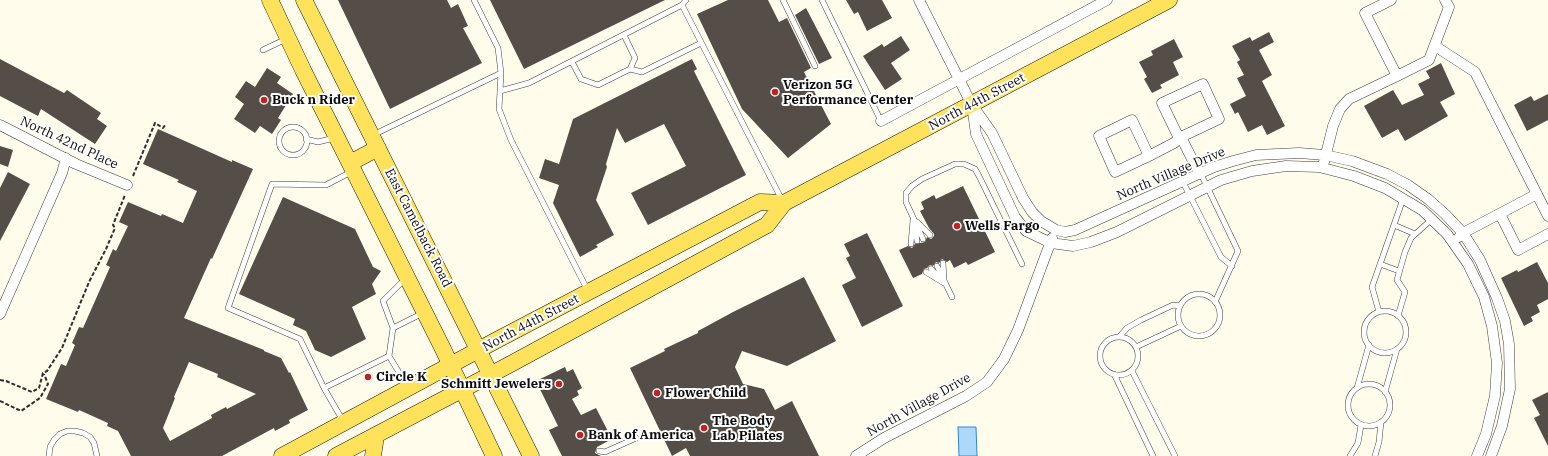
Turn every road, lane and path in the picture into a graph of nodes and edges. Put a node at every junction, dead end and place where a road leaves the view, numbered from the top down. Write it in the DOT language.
graph roads {
  1 [pos="270,0"];
  2 [pos="304,0"];
  3 [pos="474,0"];
  4 [pos="686,0"];
  5 [pos="783,0"];
  6 [pos="822,0"];
  7 [pos="919,0"];
  8 [pos="1107,0"];
  9 [pos="1169,0"];
  10 [pos="1391,0"];
  11 [pos="1445,0"];
  12 [pos="682,5"];
  13 [pos="624,35"];
  14 [pos="288,38"];
  15 [pos="701,43"];
  16 [pos="1435,46"];
  17 [pos="263,50"];
  18 [pos="572,62"];
  19 [pos="815,66"];
  20 [pos="630,69"];
  21 [pos="501,73"];
  22 [pos="1397,76"];
  23 [pos="959,79"];
  24 [pos="500,91"];
  25 [pos="972,105"];
  26 [pos="880,121"];
  27 [pos="166,124"];
  28 [pos="0,125"];
  29 [pos="1181,137"];
  30 [pos="337,138"];
  31 [pos="306,140"];
  32 [pos="375,142"];
  33 [pos="143,153"];
  34 [pos="1149,156"];
  35 [pos="1325,156"];
  36 [pos="66,158"];
  37 [pos="352,167"];
  38 [pos="1323,168"];
  39 [pos="1201,174"];
  40 [pos="1183,182"];
  41 [pos="127,184"];
  42 [pos="1207,186"];
  43 [pos="1537,194"];
  44 [pos="1189,195"];
  45 [pos="1403,199"];
  46 [pos="784,203"];
  47 [pos="1500,214"];
  48 [pos="1548,216"];
  49 [pos="913,218"];
  50 [pos="1432,219"];
  51 [pos="1394,225"];
  52 [pos="115,228"];
  53 [pos="1056,230"];
  54 [pos="1463,233"];
  55 [pos="1415,234"];
  56 [pos="1548,234"];
  57 [pos="930,235"];
  58 [pos="923,239"];
  59 [pos="917,241"];
  60 [pos="1050,243"];
  61 [pos="1454,243"];
  62 [pos="911,244"];
  63 [pos="944,263"];
  64 [pos="1022,264"];
  65 [pos="1380,264"];
  66 [pos="937,266"];
  67 [pos="1232,266"];
  68 [pos="932,269"];
  69 [pos="1399,271"];
  70 [pos="926,272"];
  71 [pos="407,277"];
  72 [pos="944,283"];
  73 [pos="589,292"];
  74 [pos="952,297"];
  75 [pos="1215,302"];
  76 [pos="1180,306"];
  77 [pos="1379,312"];
  78 [pos="424,313"];
  79 [pos="0,314"];
  80 [pos="1398,316"];
  81 [pos="1181,326"];
  82 [pos="393,328"];
  83 [pos="1120,336"];
  84 [pos="1369,345"];
  85 [pos="1136,347"];
  86 [pos="1397,349"];
  87 [pos="480,350"];
  88 [pos="389,356"];
  89 [pos="451,365"];
  90 [pos="1132,371"];
  91 [pos="43,373"];
  92 [pos="492,374"];
  93 [pos="1114,374"];
  94 [pos="0,380"];
  95 [pos="324,388"];
  96 [pos="408,388"];
  97 [pos="1357,388"];
  98 [pos="462,390"];
  99 [pos="1385,392"];
  100 [pos="0,401"];
  101 [pos="344,422"];
  102 [pos="1381,422"];
  103 [pos="1362,425"];
  104 [pos="376,436"];
  105 [pos="636,438"];
  106 [pos="599,451"];
  107 [pos="604,454"];
  108 [pos="49,456"];
  109 [pos="97,456"];
  110 [pos="282,456"];
  111 [pos="336,456"];
  112 [pos="373,456"];
  113 [pos="494,456"];
  114 [pos="531,456"];
  115 [pos="856,456"];
  116 [pos="1154,456"];
  117 [pos="1175,456"];
  118 [pos="1350,456"];
  119 [pos="1375,456"];
  120 [pos="1477,456"];
  121 [pos="1491,456"];
  1 -- 14 [label="main road"];
  2 -- 32 [label="main road, East Camelback Road"];
  3 -- 21 [label="lane"];
  4 -- 12 [label="lane"];
  5 -- 19 [label="lane"];
  6 -- 26 [label="lane"];
  7 -- 23 [label="street"];
  8 -- 23 [label="street"];
  9 -- 25 [label="main road, North 44th Street"];
  10 -- 22 [label="street"];
  11 -- 16 [label="street"];
  12 -- 13 [label="lane"];
  12 -- 15 [label="lane"];
  13 -- 18 [label="lane"];
  13 -- 20 [label="lane"];
  14 -- 17 [label="lane"];
  14 -- 30 [label="main road"];
  15 -- 20 [label="lane"];
  15 -- 46 [label="lane"];
  16 -- 22 [label="street"];
  16 -- 43 [label="street"];
  18 -- 20 [label="lane"];
  18 -- 24 [label="lane"];
  21 -- 24 [label="lane"];
  21 -- 32 [label="lane"];
  22 -- 35 [label="street"];
  23 -- 25 [label="street"];
  23 -- 26 [label="street"];
  24 -- 73 [label="lane"];
  25 -- 46 [label="main road, North 44th Street"];
  25 -- 53 [label="street"];
  25 -- 60 [label="street"];
  27 -- 33 [label="path"];
  28 -- 36 [label="street, North 42nd Place"];
  29 -- 29 [label="street"];
  29 -- 34 [label="street"];
  29 -- 39 [label="street"];
  30 -- 31 [label="lane"];
  30 -- 37 [label="main road"];
  31 -- 31 [label="lane"];
  32 -- 37 [label="main road"];
  32 -- 87 [label="main road, East Camelback Road"];
  34 -- 34 [label="street"];
  35 -- 38 [label="street"];
  35 -- 39 [label="street, North Village Drive"];
  35 -- 54 [label="street, North Village Drive"];
  36 -- 41 [label="street, North 42nd Place"];
  36 -- 79 [label="street"];
  37 -- 71 [label="main road"];
  37 -- 95 [label="lane"];
  38 -- 42 [label="street, North Village Drive"];
  38 -- 45 [label="street, North Village Drive"];
  39 -- 40 [label="street, North Village Drive"];
  39 -- 42 [label="lane"];
  40 -- 44 [label="lane"];
  40 -- 53 [label="street, North Village Drive"];
  42 -- 44 [label="street, North Village Drive"];
  42 -- 67 [label="lane"];
  43 -- 47 [label="street"];
  43 -- 48 [label="street"];
  44 -- 60 [label="street, North Village Drive"];
  44 -- 67 [label="lane"];
  45 -- 50 [label="street, North Village Drive"];
  45 -- 51 [label="lane"];
  46 -- 73 [label="main road, North 44th Street"];
  46 -- 92 [label="main road, North 44th Street"];
  47 -- 54 [label="street"];
  47 -- 56 [label="street"];
  49 -- 57 [label="lane"];
  49 -- 58 [label="lane"];
  49 -- 59 [label="lane"];
  49 -- 62 [label="lane"];
  49 -- 64 [label="lane"];
  50 -- 55 [label="lane"];
  50 -- 61 [label="street, North Village Drive"];
  51 -- 55 [label="lane"];
  51 -- 65 [label="lane"];
  52 -- 91 [label="path"];
  53 -- 60 [label="street, North Village Drive"];
  54 -- 61 [label="street"];
  54 -- 121 [label="street, North Village Drive"];
  55 -- 69 [label="lane"];
  60 -- 115 [label="street, North Village Drive"];
  61 -- 120 [label="street, North Village Drive"];
  63 -- 72 [label="lane"];
  65 -- 69 [label="lane"];
  65 -- 77 [label="lane"];
  66 -- 72 [label="lane"];
  67 -- 75 [label="lane"];
  68 -- 72 [label="lane"];
  69 -- 80 [label="lane"];
  70 -- 72 [label="lane"];
  71 -- 78 [label="main road"];
  71 -- 82 [label="lane"];
  72 -- 74 [label="lane"];
  73 -- 87 [label="main road, North 44th Street"];
  75 -- 76 [label="lane"];
  75 -- 81 [label="lane"];
  76 -- 81 [label="lane"];
  76 -- 83 [label="lane"];
  77 -- 80 [label="lane"];
  77 -- 84 [label="lane"];
  78 -- 82 [label="lane"];
  78 -- 89 [label="main road"];
  80 -- 86 [label="lane"];
  81 -- 85 [label="lane"];
  82 -- 88 [label="lane"];
  83 -- 85 [label="lane"];
  83 -- 93 [label="lane"];
  84 -- 86 [label="lane"];
  84 -- 97 [label="lane"];
  85 -- 90 [label="lane"];
  86 -- 99 [label="lane"];
  87 -- 89 [label="main road, North 44th Street"];
  87 -- 92 [label="main road, East Camelback Road"];
  88 -- 95 [label="lane"];
  88 -- 96 [label="lane"];
  89 -- 96 [label="main road, North 44th Street"];
  89 -- 98 [label="main road"];
  90 -- 93 [label="lane"];
  90 -- 117 [label="lane"];
  91 -- 94 [label="path"];
  91 -- 100 [label="path"];
  92 -- 98 [label="main road, North 44th Street"];
  92 -- 114 [label="main road, East Camelback Road"];
  93 -- 116 [label="lane"];
  95 -- 101 [label="lane"];
  96 -- 101 [label="main road, North 44th Street"];
  97 -- 99 [label="lane"];
  97 -- 103 [label="lane"];
  98 -- 104 [label="main road, North 44th Street"];
  98 -- 113 [label="main road"];
  99 -- 102 [label="lane"];
  101 -- 110 [label="main road, North 44th Street"];
  102 -- 103 [label="lane"];
  102 -- 119 [label="lane"];
  103 -- 118 [label="lane"];
  104 -- 111 [label="main road, North 44th Street"];
  104 -- 112 [label="main road"];
  105 -- 107 [label="lane"];
  106 -- 107 [label="lane"];
  108 -- 109 [label="lane"];
}
